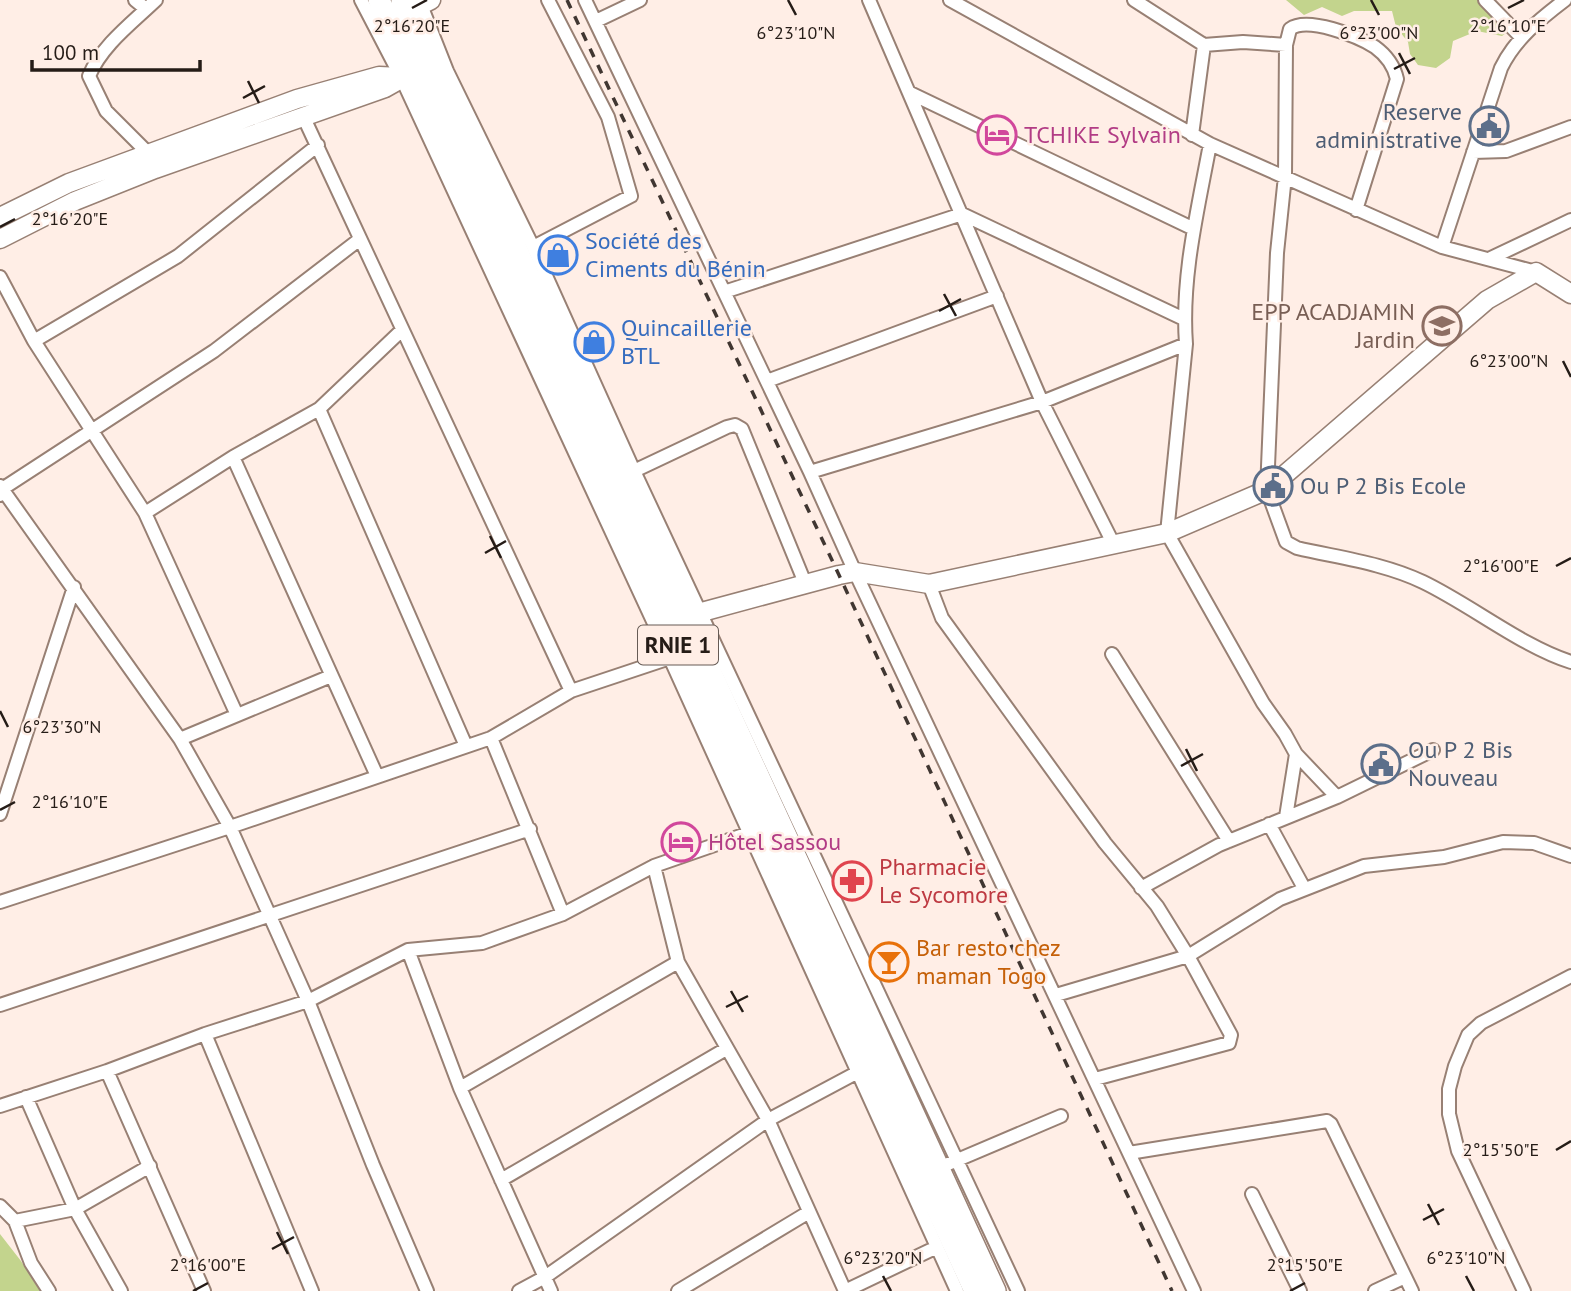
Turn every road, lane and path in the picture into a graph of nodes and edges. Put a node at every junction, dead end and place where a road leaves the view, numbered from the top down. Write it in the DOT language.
graph roads {
  1 [pos="135,0"];
  2 [pos="361,0"];
  3 [pos="379,0"];
  4 [pos="548,0"];
  5 [pos="585,0"];
  6 [pos="640,0"];
  7 [pos="950,0"];
  8 [pos="1134,0"];
  9 [pos="1485,0"];
  10 [pos="1565,0"];
  11 [pos="875,4"];
  12 [pos="151,5"];
  13 [pos="411,6"];
  14 [pos="596,21"];
  15 [pos="1521,37"];
  16 [pos="1286,45"];
  17 [pos="1203,46"];
  18 [pos="422,68"];
  19 [pos="910,93"];
  20 [pos="304,118"];
  21 [pos="1571,127"];
  22 [pos="1192,135"];
  23 [pos="1210,144"];
  24 [pos="318,145"];
  25 [pos="1473,152"];
  26 [pos="149,154"];
  27 [pos="1286,176"];
  28 [pos="1356,210"];
  29 [pos="962,214"];
  30 [pos="0,216"];
  31 [pos="1571,220"];
  32 [pos="1194,229"];
  33 [pos="0,239"];
  34 [pos="360,239"];
  35 [pos="533,247"];
  36 [pos="1442,247"];
  37 [pos="1491,258"];
  38 [pos="1536,272"];
  39 [pos="0,277"];
  40 [pos="724,292"];
  41 [pos="1571,294"];
  42 [pos="997,296"];
  43 [pos="1184,319"];
  44 [pos="402,330"];
  45 [pos="34,341"];
  46 [pos="1185,344"];
  47 [pos="767,381"];
  48 [pos="1042,402"];
  49 [pos="319,409"];
  50 [pos="92,430"];
  51 [pos="233,457"];
  52 [pos="634,471"];
  53 [pos="810,472"];
  54 [pos="1,490"];
  55 [pos="1267,490"];
  56 [pos="145,513"];
  57 [pos="1167,533"];
  58 [pos="1114,545"];
  59 [pos="855,572"];
  60 [pos="805,583"];
  61 [pos="929,584"];
  62 [pos="74,587"];
  63 [pos="693,615"];
  64 [pos="1112,654"];
  65 [pos="670,659"];
  66 [pos="1571,662"];
  67 [pos="331,676"];
  68 [pos="572,691"];
  69 [pos="237,715"];
  70 [pos="491,738"];
  71 [pos="180,739"];
  72 [pos="466,746"];
  73 [pos="1433,750"];
  74 [pos="1296,754"];
  75 [pos="377,776"];
  76 [pos="1337,797"];
  77 [pos="0,814"];
  78 [pos="1286,817"];
  79 [pos="1269,824"];
  80 [pos="230,827"];
  81 [pos="530,829"];
  82 [pos="749,833"];
  83 [pos="1229,841"];
  84 [pos="1571,856"];
  85 [pos="654,866"];
  86 [pos="1141,888"];
  87 [pos="1304,888"];
  88 [pos="0,902"];
  89 [pos="563,914"];
  90 [pos="271,916"];
  91 [pos="408,950"];
  92 [pos="1188,956"];
  93 [pos="678,962"];
  94 [pos="1571,976"];
  95 [pos="1056,995"];
  96 [pos="308,1001"];
  97 [pos="0,1005"];
  98 [pos="205,1034"];
  99 [pos="726,1049"];
  100 [pos="107,1071"];
  101 [pos="858,1072"];
  102 [pos="1095,1079"];
  103 [pos="460,1088"];
  104 [pos="26,1097"];
  105 [pos="0,1105"];
  106 [pos="1061,1116"];
  107 [pos="768,1120"];
  108 [pos="1129,1153"];
  109 [pos="948,1164"];
  110 [pos="150,1166"];
  111 [pos="501,1180"];
  112 [pos="1252,1194"];
  113 [pos="0,1206"];
  114 [pos="75,1209"];
  115 [pos="809,1212"];
  116 [pos="15,1221"];
  117 [pos="937,1247"];
  118 [pos="545,1277"];
  119 [pos="1405,1277"];
  120 [pos="48,1291"];
  121 [pos="121,1291"];
  122 [pos="204,1291"];
  123 [pos="312,1291"];
  124 [pos="427,1291"];
  125 [pos="519,1291"];
  126 [pos="551,1291"];
  127 [pos="678,1291"];
  128 [pos="845,1291"];
  129 [pos="957,1291"];
  130 [pos="975,1291"];
  131 [pos="995,1291"];
  132 [pos="1018,1291"];
  133 [pos="1194,1291"];
  134 [pos="1300,1291"];
  135 [pos="1375,1291"];
  136 [pos="1412,1291"];
  137 [pos="1524,1291"];
  1 -- 12 [label="street"];
  2 -- 18 [label="street"];
  3 -- 13 [label="highway, RNIE 1"];
  4 -- 35 [label="street"];
  5 -- 14 [label="street"];
  6 -- 14 [label="street"];
  7 -- 22 [label="street"];
  8 -- 17 [label="street"];
  9 -- 15 [label="street"];
  10 -- 15 [label="street"];
  11 -- 19 [label="street"];
  12 -- 26 [label="street"];
  13 -- 18 [label="highway, RNIE 1"];
  13 -- 18 [label="street"];
  14 -- 40 [label="street"];
  15 -- 25 [label="street"];
  16 -- 17 [label="street"];
  16 -- 27 [label="street"];
  16 -- 28 [label="street"];
  17 -- 22 [label="street"];
  18 -- 20 [label="street"];
  18 -- 26 [label="street"];
  18 -- 35 [label="street"];
  18 -- 63 [label="highway, RNIE 1"];
  18 -- 65 [label="street"];
  18 -- 130 [label="highway, RNIE 1"];
  19 -- 29 [label="street"];
  19 -- 32 [label="street"];
  20 -- 24 [label="street"];
  20 -- 33 [label="street"];
  21 -- 25 [label="street"];
  22 -- 23 [label="street"];
  23 -- 27 [label="street"];
  23 -- 32 [label="street"];
  24 -- 34 [label="street"];
  24 -- 45 [label="street"];
  25 -- 36 [label="street"];
  26 -- 30 [label="street"];
  27 -- 28 [label="street"];
  27 -- 55 [label="street"];
  28 -- 36 [label="street"];
  29 -- 40 [label="street"];
  29 -- 42 [label="street"];
  29 -- 43 [label="street"];
  31 -- 37 [label="street"];
  32 -- 43 [label="street"];
  34 -- 44 [label="street"];
  34 -- 50 [label="street"];
  35 -- 52 [label="street"];
  36 -- 37 [label="street"];
  37 -- 38 [label="street"];
  38 -- 41 [label="street"];
  38 -- 55 [label="street"];
  39 -- 45 [label="street"];
  40 -- 47 [label="street"];
  42 -- 47 [label="street"];
  42 -- 48 [label="street"];
  43 -- 46 [label="street"];
  44 -- 49 [label="street"];
  44 -- 68 [label="street"];
  45 -- 50 [label="street"];
  46 -- 48 [label="street"];
  46 -- 57 [label="street"];
  47 -- 53 [label="street"];
  48 -- 53 [label="street"];
  48 -- 58 [label="street"];
  49 -- 51 [label="street"];
  49 -- 72 [label="street"];
  50 -- 54 [label="street"];
  50 -- 56 [label="street"];
  51 -- 56 [label="street"];
  51 -- 67 [label="street"];
  52 -- 60 [label="street"];
  52 -- 63 [label="street"];
  53 -- 59 [label="street"];
  54 -- 62 [label="street"];
  55 -- 57 [label="street"];
  55 -- 66 [label="street"];
  56 -- 69 [label="street"];
  57 -- 58 [label="street"];
  57 -- 74 [label="street"];
  58 -- 61 [label="street"];
  59 -- 60 [label="street"];
  59 -- 61 [label="street"];
  59 -- 95 [label="street"];
  60 -- 63 [label="street"];
  61 -- 86 [label="street"];
  62 -- 71 [label="street"];
  62 -- 77 [label="street"];
  63 -- 109 [label="highway, RNIE 1"];
  64 -- 83 [label="street"];
  65 -- 68 [label="street"];
  65 -- 82 [label="street"];
  67 -- 69 [label="street"];
  67 -- 75 [label="street"];
  68 -- 70 [label="street"];
  69 -- 71 [label="street"];
  70 -- 72 [label="street"];
  70 -- 81 [label="street"];
  71 -- 80 [label="street"];
  72 -- 75 [label="street"];
  73 -- 76 [label="street"];
  74 -- 76 [label="street"];
  74 -- 78 [label="street"];
  75 -- 80 [label="street"];
  76 -- 78 [label="street"];
  78 -- 79 [label="street"];
  79 -- 83 [label="street"];
  79 -- 87 [label="street"];
  80 -- 88 [label="street"];
  80 -- 90 [label="street"];
  81 -- 89 [label="street"];
  81 -- 90 [label="street"];
  82 -- 85 [label="street"];
  82 -- 101 [label="street"];
  83 -- 86 [label="street"];
  84 -- 87 [label="street"];
  85 -- 89 [label="street"];
  85 -- 93 [label="street"];
  86 -- 92 [label="street"];
  87 -- 92 [label="street"];
  89 -- 91 [label="street"];
  90 -- 96 [label="street"];
  90 -- 97 [label="street"];
  91 -- 96 [label="street"];
  91 -- 103 [label="street"];
  92 -- 95 [label="street"];
  92 -- 102 [label="street"];
  93 -- 99 [label="street"];
  93 -- 103 [label="street"];
  94 -- 137 [label="street"];
  95 -- 102 [label="street"];
  96 -- 98 [label="street"];
  96 -- 124 [label="street"];
  98 -- 100 [label="street"];
  98 -- 123 [label="street"];
  99 -- 107 [label="street"];
  99 -- 111 [label="street"];
  100 -- 104 [label="street"];
  100 -- 110 [label="street"];
  101 -- 107 [label="street"];
  101 -- 117 [label="street"];
  102 -- 108 [label="street"];
  103 -- 111 [label="street"];
  104 -- 105 [label="street"];
  104 -- 114 [label="street"];
  106 -- 109 [label="street"];
  107 -- 115 [label="street"];
  107 -- 118 [label="street"];
  108 -- 119 [label="street"];
  108 -- 133 [label="street"];
  109 -- 131 [label="highway, RNIE 1"];
  109 -- 132 [label="street"];
  110 -- 114 [label="street"];
  110 -- 122 [label="street"];
  111 -- 118 [label="street"];
  112 -- 134 [label="street"];
  113 -- 116 [label="street"];
  114 -- 116 [label="street"];
  114 -- 121 [label="street"];
  115 -- 127 [label="street"];
  115 -- 128 [label="street"];
  116 -- 120 [label="street"];
  117 -- 128 [label="street"];
  117 -- 129 [label="street"];
  118 -- 125 [label="street"];
  118 -- 126 [label="street"];
  119 -- 135 [label="street"];
  119 -- 136 [label="street"];
}
